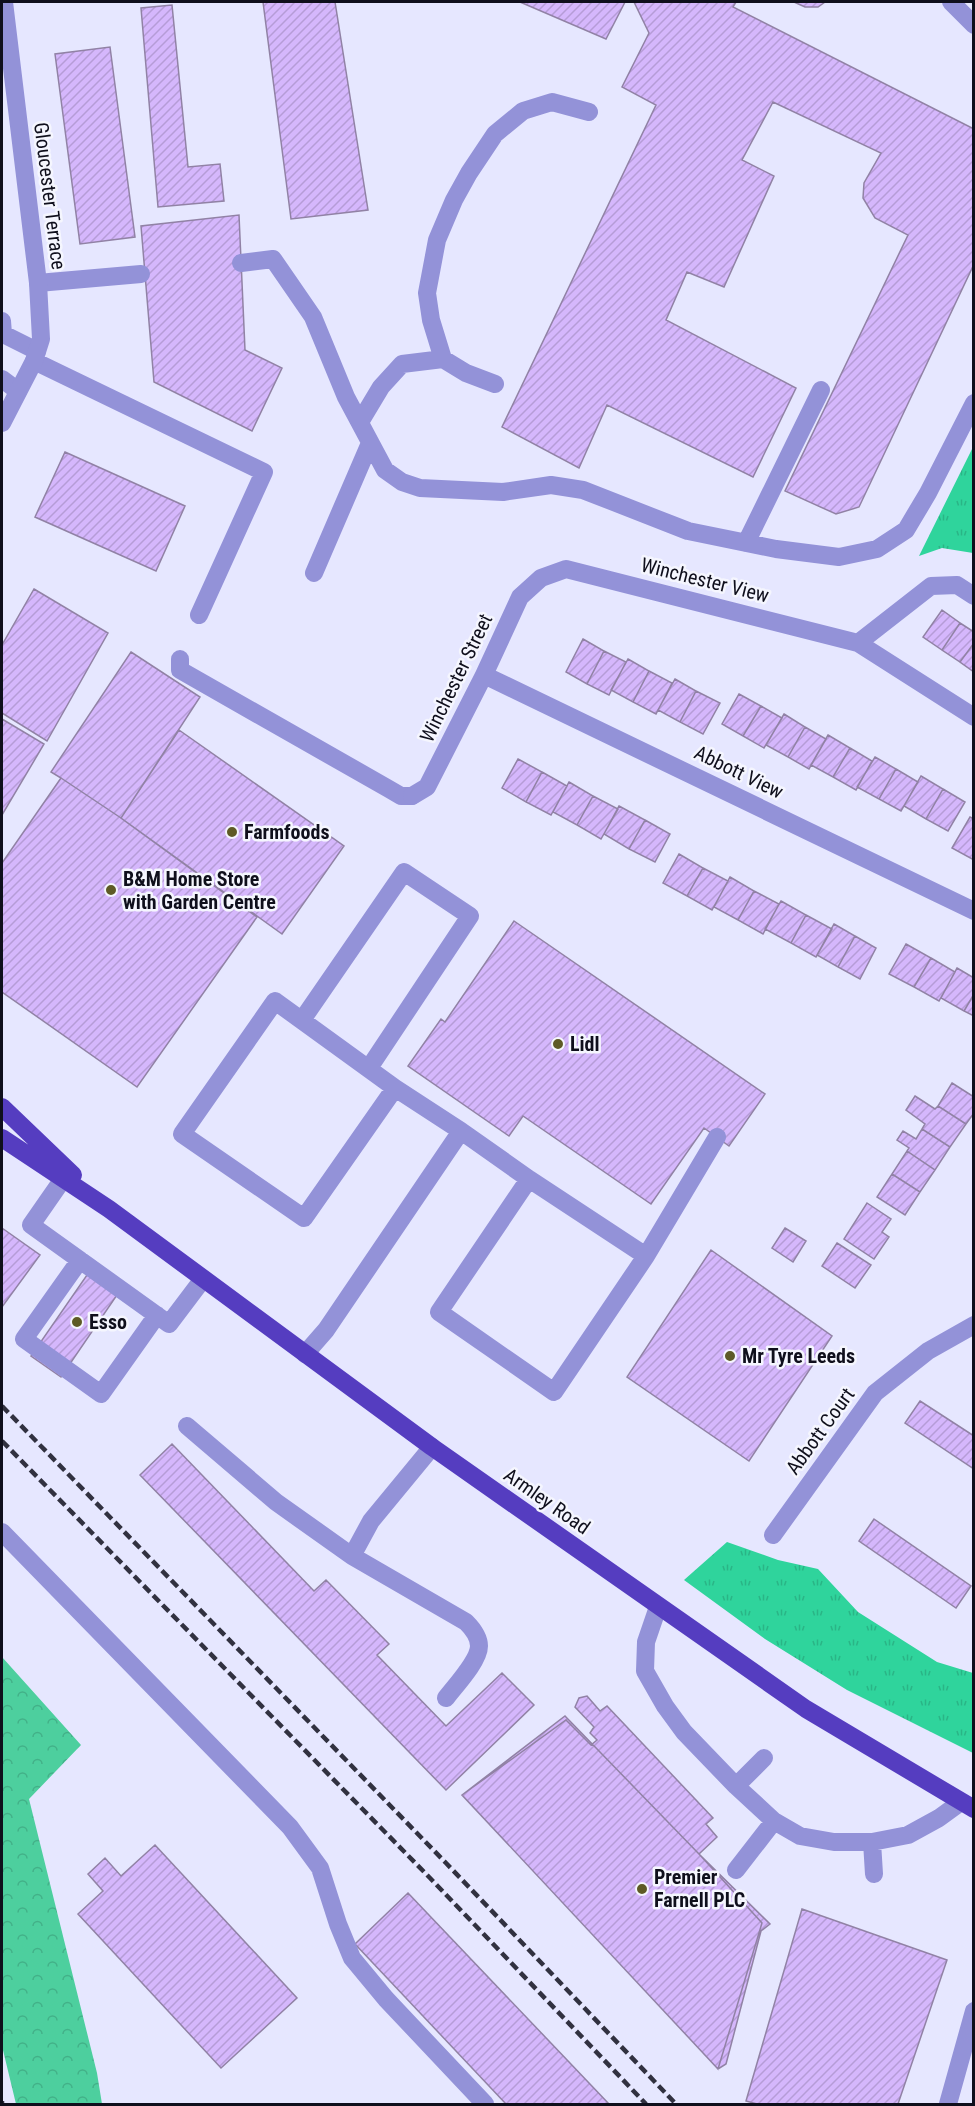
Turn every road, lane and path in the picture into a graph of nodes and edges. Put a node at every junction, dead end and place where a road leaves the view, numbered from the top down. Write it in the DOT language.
graph roads {
  1 [pos="3,2"];
  2 [pos="951,2"];
  3 [pos="974,25"];
  4 [pos="589,112"];
  5 [pos="241,263"];
  6 [pos="141,274"];
  7 [pos="38,283"];
  8 [pos="2,321"];
  9 [pos="36,356"];
  10 [pos="443,359"];
  11 [pos="2,379"];
  12 [pos="495,384"];
  13 [pos="821,390"];
  14 [pos="18,391"];
  15 [pos="974,403"];
  16 [pos="360,422"];
  17 [pos="2,423"];
  18 [pos="370,443"];
  19 [pos="746,543"];
  20 [pos="314,573"];
  21 [pos="541,578"];
  22 [pos="974,596"];
  23 [pos="199,615"];
  24 [pos="858,643"];
  25 [pos="180,659"];
  26 [pos="484,675"];
  27 [pos="974,717"];
  28 [pos="974,911"];
  29 [pos="302,1020"];
  30 [pos="369,1068"];
  31 [pos="395,1088"];
  32 [pos="2,1107"];
  33 [pos="461,1131"];
  34 [pos="717,1137"];
  35 [pos="2,1138"];
  36 [pos="63,1179"];
  37 [pos="529,1179"];
  38 [pos="109,1209"];
  39 [pos="646,1256"];
  40 [pos="80,1260"];
  41 [pos="203,1279"];
  42 [pos="157,1315"];
  43 [pos="974,1325"];
  44 [pos="305,1354"];
  45 [pos="187,1426"];
  46 [pos="432,1447"];
  47 [pos="2,1532"];
  48 [pos="773,1535"];
  49 [pos="352,1556"];
  50 [pos="658,1607"];
  51 [pos="446,1698"];
  52 [pos="764,1758"];
  53 [pos="736,1786"];
  54 [pos="967,1805"];
  55 [pos="774,1821"];
  56 [pos="872,1842"];
  57 [pos="735,1870"];
  58 [pos="874,1874"];
  59 [pos="974,2011"];
  60 [pos="485,2104"];
  61 [pos="948,2104"];
  1 -- 7 [label="street, Gloucester Terrace"];
  2 -- 3 [label="street"];
  4 -- 10 [label="street"];
  5 -- 16 [label="street"];
  6 -- 7 [label="street"];
  7 -- 9 [label="street, Gloucester Terrace"];
  8 -- 9 [label="street"];
  9 -- 14 [label="street, Gloucester Terrace"];
  9 -- 23 [label="street"];
  10 -- 12 [label="street"];
  10 -- 16 [label="street"];
  11 -- 14 [label="street"];
  13 -- 19 [label="street"];
  14 -- 17 [label="street, Gloucester Terrace"];
  15 -- 19 [label="street"];
  16 -- 18 [label="street"];
  18 -- 19 [label="street"];
  18 -- 20 [label="street"];
  21 -- 24 [label="street, Winchester View"];
  21 -- 26 [label="street, Winchester Street"];
  22 -- 24 [label="street"];
  24 -- 27 [label="street, Winchester View"];
  25 -- 26 [label="street, Winchester Street"];
  26 -- 28 [label="street, Abbott View"];
  29 -- 30 [label="street"];
  29 -- 30 [label="street"];
  29 -- 31 [label="street"];
  30 -- 31 [label="street"];
  31 -- 33 [label="street"];
  32 -- 38 [label="main road"];
  33 -- 37 [label="street"];
  33 -- 44 [label="street"];
  34 -- 39 [label="street"];
  35 -- 36 [label="main road"];
  36 -- 38 [label="main road"];
  36 -- 40 [label="street"];
  37 -- 39 [label="street"];
  37 -- 39 [label="street"];
  38 -- 41 [label="main road, Armley Road"];
  40 -- 42 [label="street"];
  40 -- 42 [label="street"];
  41 -- 42 [label="street"];
  41 -- 44 [label="main road, Armley Road"];
  43 -- 48 [label="street, Abbott Court"];
  44 -- 46 [label="main road, Armley Road"];
  45 -- 49 [label="street"];
  46 -- 49 [label="street"];
  46 -- 50 [label="main road, Armley Road"];
  47 -- 60 [label="street"];
  49 -- 51 [label="street"];
  50 -- 53 [label="street"];
  50 -- 54 [label="main road, Armley Road"];
  52 -- 53 [label="street"];
  53 -- 55 [label="street"];
  54 -- 56 [label="street"];
  55 -- 56 [label="street"];
  55 -- 57 [label="street"];
  56 -- 58 [label="street"];
  59 -- 61 [label="street"];
}
